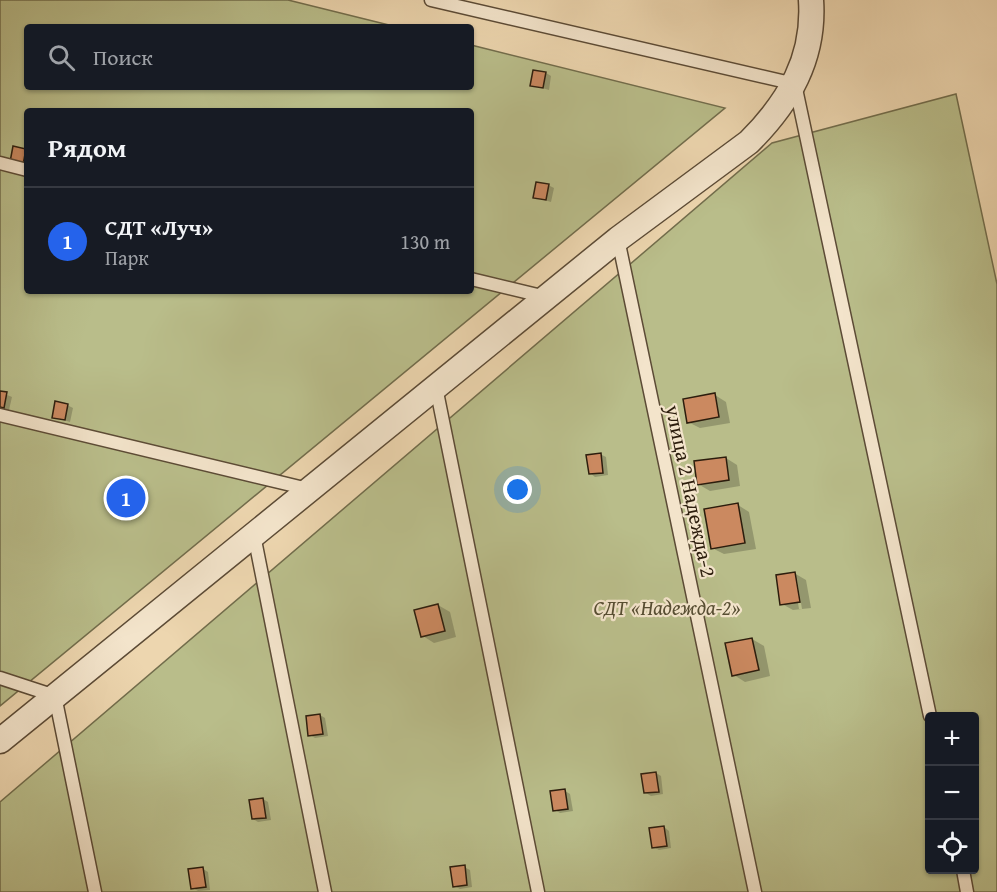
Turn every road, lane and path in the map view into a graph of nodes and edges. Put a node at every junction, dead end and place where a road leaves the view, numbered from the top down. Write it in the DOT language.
graph roads {
  1 [pos="431,0"];
  2 [pos="812,0"];
  3 [pos="795,84"];
  4 [pos="0,164"];
  5 [pos="24,169"];
  6 [pos="618,239"];
  7 [pos="474,280"];
  8 [pos="547,297"];
  9 [pos="436,387"];
  10 [pos="0,415"];
  11 [pos="309,490"];
  12 [pos="254,535"];
  13 [pos="0,678"];
  14 [pos="55,696"];
  15 [pos="929,712"];
  16 [pos="0,741"];
  17 [pos="964,874"];
  18 [pos="95,892"];
  19 [pos="325,892"];
  20 [pos="538,892"];
  21 [pos="755,892"];
  22 [pos="967,892"];
  1 -- 3 [label="lane"];
  2 -- 3 [label="street"];
  3 -- 6 [label="street"];
  3 -- 15 [label="lane"];
  4 -- 5 [label="lane"];
  6 -- 8 [label="street"];
  6 -- 21 [label="lane, улица 2 Надежда-2"];
  7 -- 8 [label="lane"];
  8 -- 9 [label="street"];
  9 -- 11 [label="street"];
  9 -- 20 [label="lane"];
  10 -- 11 [label="lane"];
  11 -- 12 [label="street"];
  12 -- 14 [label="street"];
  12 -- 19 [label="lane"];
  13 -- 14 [label="lane"];
  14 -- 16 [label="street"];
  14 -- 18 [label="lane"];
  17 -- 22 [label="lane"];
}
